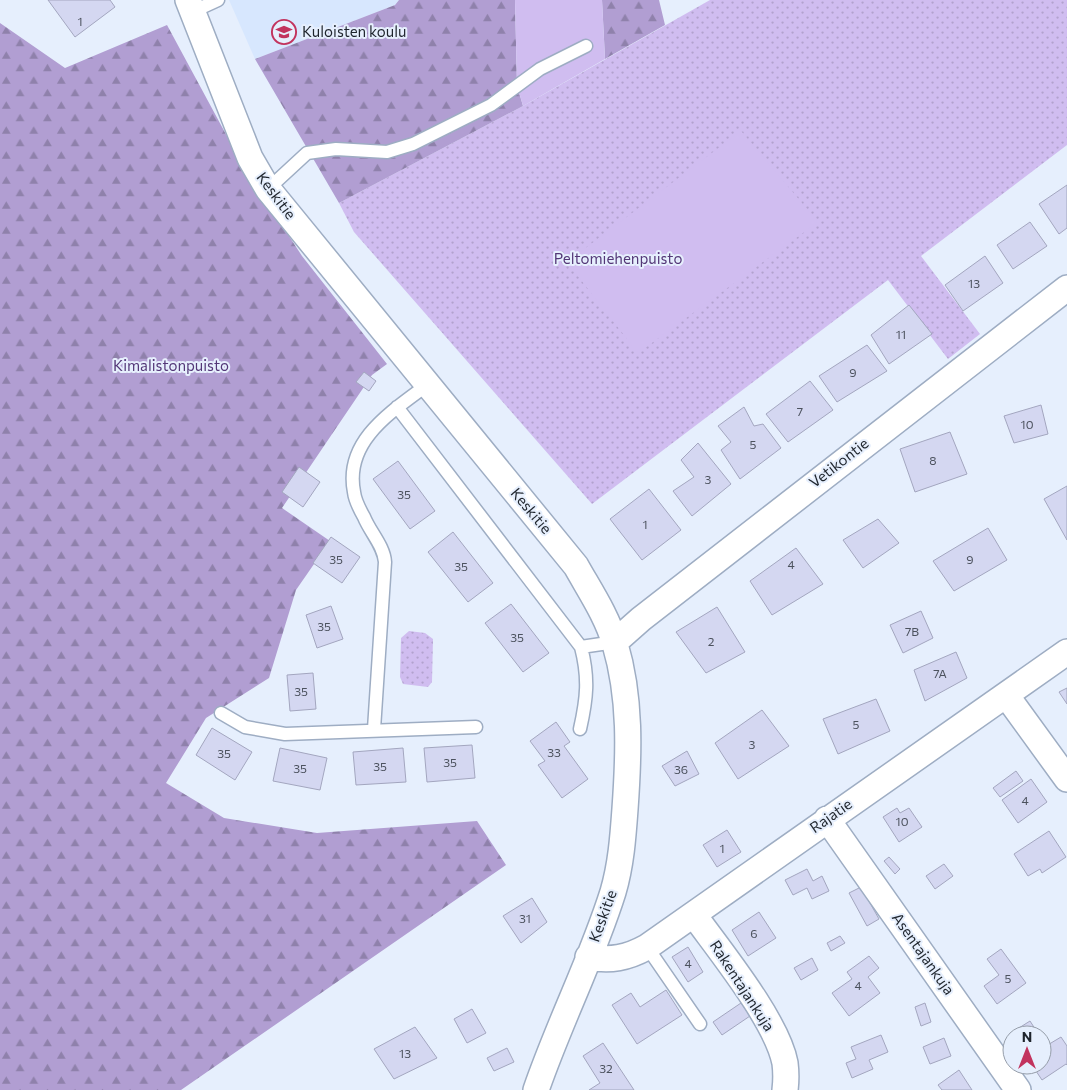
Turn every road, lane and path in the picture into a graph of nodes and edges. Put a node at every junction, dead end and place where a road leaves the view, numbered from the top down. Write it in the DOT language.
graph roads {
  1 [pos="218,0"];
  2 [pos="191,6"];
  3 [pos="586,46"];
  4 [pos="268,189"];
  5 [pos="1067,288"];
  6 [pos="427,385"];
  7 [pos="397,407"];
  8 [pos="615,642"];
  9 [pos="581,647"];
  10 [pos="1067,652"];
  11 [pos="1006,695"];
  12 [pos="221,713"];
  13 [pos="476,727"];
  14 [pos="580,729"];
  15 [pos="374,730"];
  16 [pos="1067,779"];
  17 [pos="827,819"];
  18 [pos="694,915"];
  19 [pos="647,947"];
  20 [pos="588,956"];
  21 [pos="700,1024"];
  22 [pos="536,1090"];
  23 [pos="785,1090"];
  24 [pos="1018,1090"];
  1 -- 2 [label="lane"];
  2 -- 4 [label="street, Keskitie"];
  3 -- 4 [label="lane"];
  4 -- 6 [label="street, Keskitie"];
  5 -- 8 [label="street, Vetikontie"];
  6 -- 7 [label="lane"];
  6 -- 8 [label="street, Keskitie"];
  7 -- 9 [label="lane"];
  7 -- 15 [label="lane"];
  8 -- 9 [label="lane"];
  8 -- 20 [label="street, Keskitie"];
  9 -- 14 [label="lane"];
  10 -- 11 [label="street, Rajatie"];
  11 -- 16 [label="street"];
  11 -- 17 [label="street, Rajatie"];
  12 -- 15 [label="lane"];
  13 -- 15 [label="lane"];
  17 -- 18 [label="street, Rajatie"];
  17 -- 24 [label="street, Asentajankuja"];
  18 -- 19 [label="street, Rajatie"];
  18 -- 23 [label="street, Rakentajankuja"];
  19 -- 20 [label="street, Rajatie"];
  19 -- 21 [label="lane"];
  20 -- 22 [label="street, Keskitie"];
}
